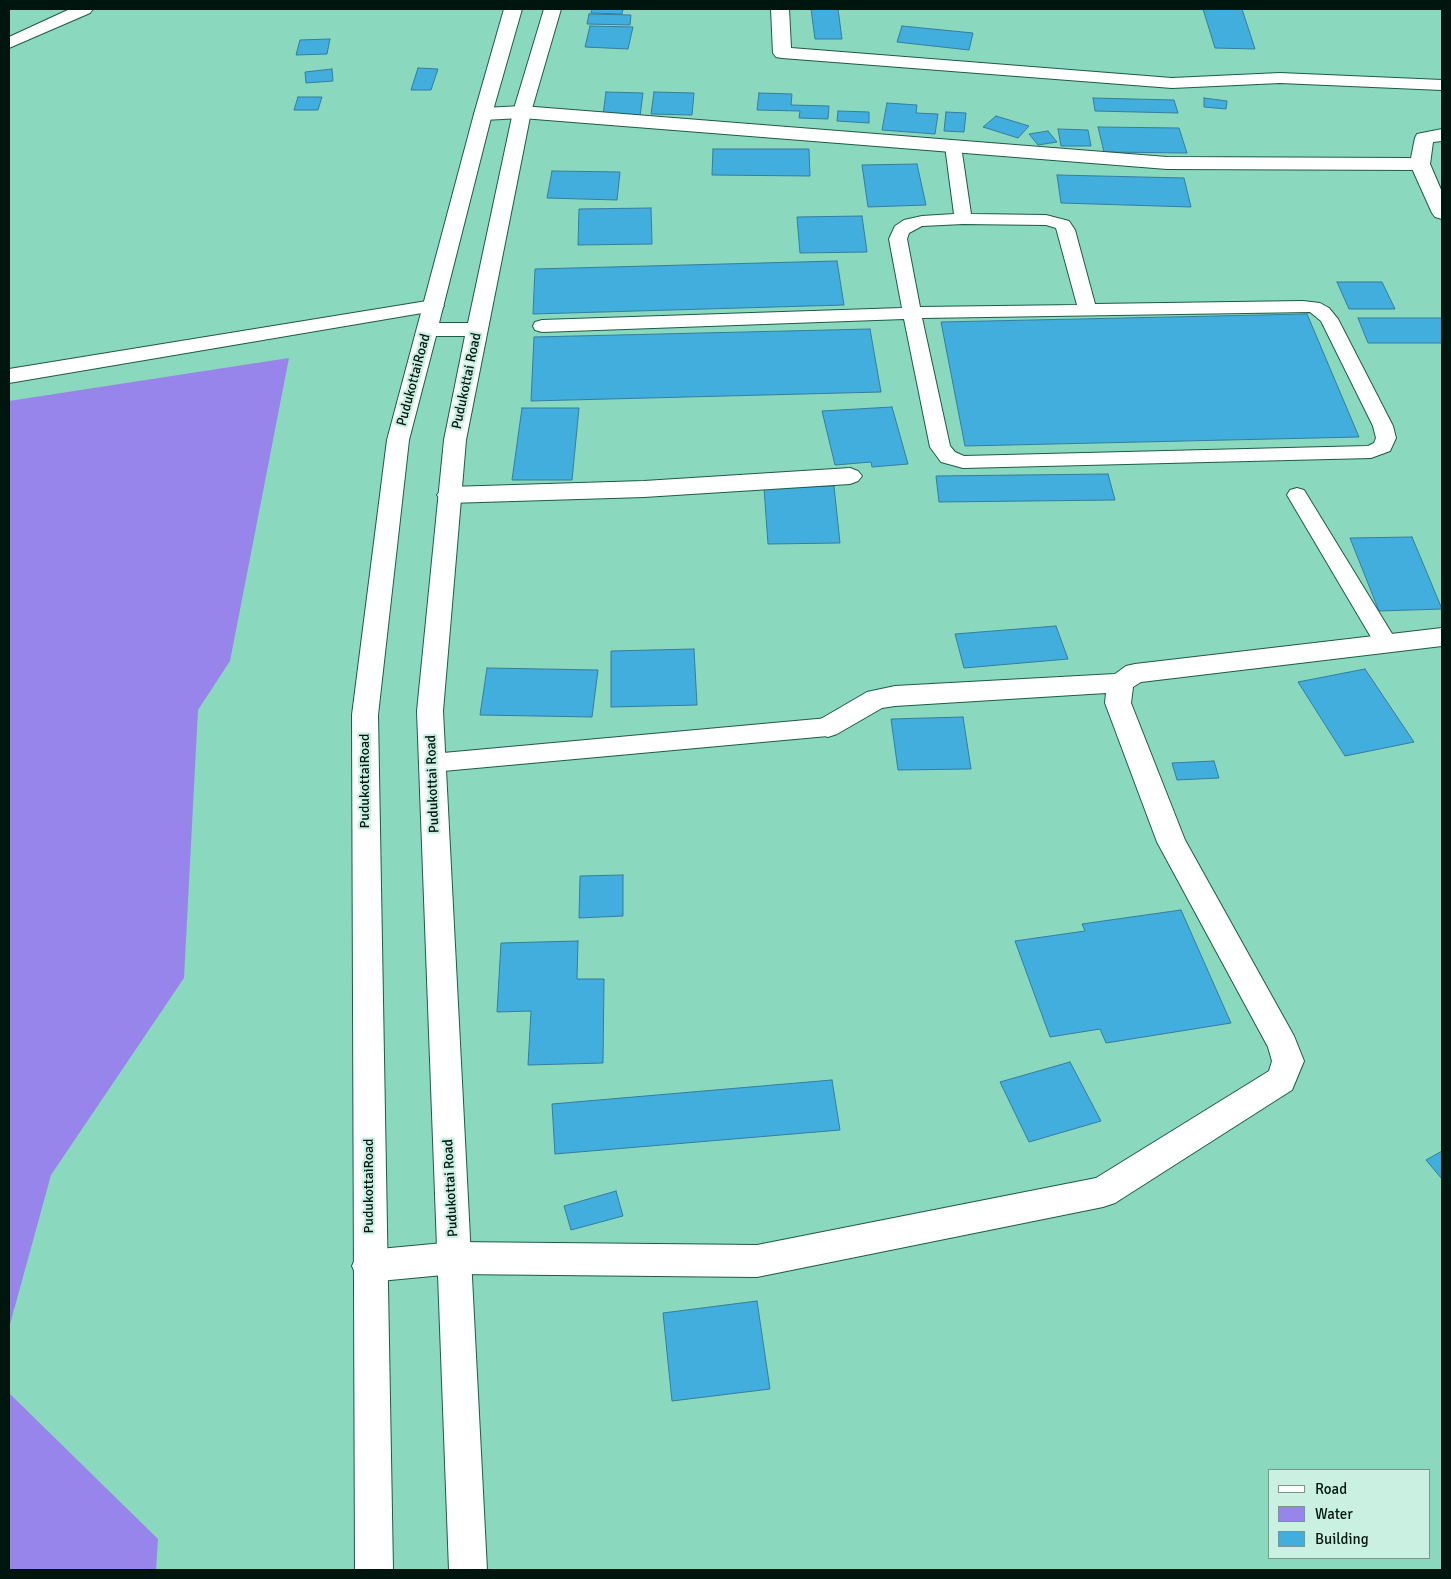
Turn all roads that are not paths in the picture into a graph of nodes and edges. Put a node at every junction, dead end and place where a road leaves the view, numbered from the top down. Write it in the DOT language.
graph roads {
  1 [pos="84,9"];
  2 [pos="513,9"];
  3 [pos="553,9"];
  4 [pos="780,9"];
  5 [pos="9,43"];
  6 [pos="1442,85"];
  7 [pos="522,112"];
  8 [pos="483,114"];
  9 [pos="1442,135"];
  10 [pos="953,146"];
  11 [pos="1420,164"];
  12 [pos="1442,213"];
  13 [pos="964,219"];
  14 [pos="1088,310"];
  15 [pos="912,314"];
  16 [pos="430,317"];
  17 [pos="542,326"];
  18 [pos="478,330"];
  19 [pos="9,376"];
  20 [pos="850,476"];
  21 [pos="449,495"];
  22 [pos="1298,496"];
  23 [pos="1442,637"];
  24 [pos="1386,643"];
  25 [pos="1121,683"];
  26 [pos="828,727"];
  27 [pos="432,763"];
  28 [pos="454,1258"];
  29 [pos="369,1266"];
  30 [pos="374,1570"];
  31 [pos="468,1570"];
  1 -- 5 [label="main road"];
  2 -- 8 [label="main road, PudukottaiRoad"];
  3 -- 7 [label="main road, Pudukottai Road"];
  4 -- 6 [label="main road"];
  7 -- 8 [label="main road"];
  7 -- 10 [label="main road"];
  7 -- 18 [label="main road, Pudukottai Road"];
  8 -- 16 [label="main road, PudukottaiRoad"];
  9 -- 11 [label="main road"];
  10 -- 11 [label="main road"];
  10 -- 13 [label="lane"];
  11 -- 12 [label="main road"];
  13 -- 14 [label="lane"];
  13 -- 15 [label="lane"];
  14 -- 15 [label="lane"];
  14 -- 15 [label="lane"];
  15 -- 17 [label="lane"];
  16 -- 18 [label="main road"];
  16 -- 19 [label="main road"];
  16 -- 29 [label="main road, PudukottaiRoad"];
  18 -- 21 [label="main road, Pudukottai Road"];
  20 -- 21 [label="main road"];
  21 -- 27 [label="main road, Pudukottai Road"];
  22 -- 24 [label="lane"];
  23 -- 24 [label="main road"];
  24 -- 25 [label="main road"];
  25 -- 26 [label="main road"];
  25 -- 28 [label="main road"];
  26 -- 27 [label="lane"];
  27 -- 28 [label="main road, Pudukottai Road"];
  28 -- 29 [label="main road"];
  28 -- 31 [label="main road, Pudukottai Road"];
  29 -- 30 [label="main road, PudukottaiRoad"];
}
